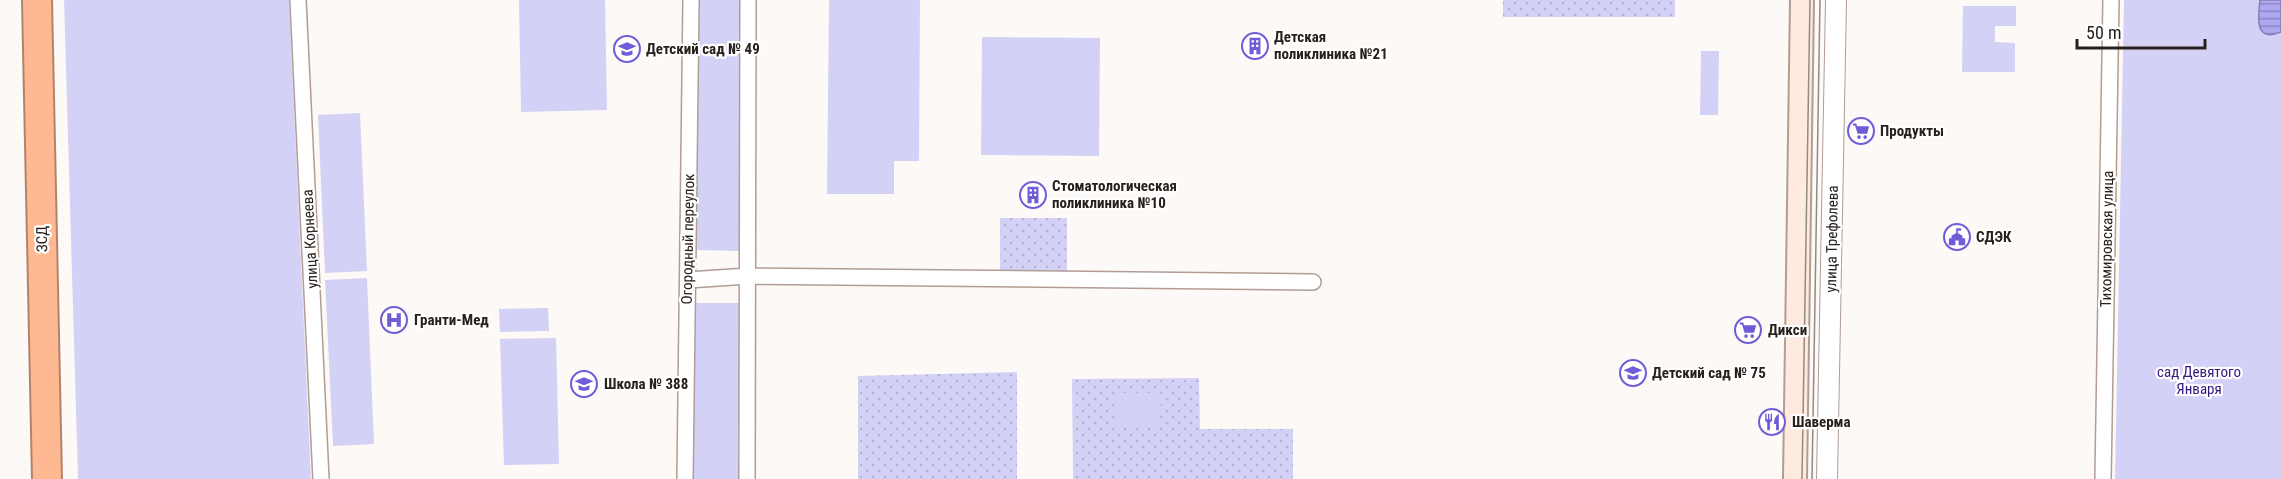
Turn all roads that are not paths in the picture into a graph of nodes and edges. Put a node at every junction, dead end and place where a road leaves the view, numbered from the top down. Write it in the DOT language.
graph roads {
  1 [pos="37,0"];
  2 [pos="298,0"];
  3 [pos="691,0"];
  4 [pos="748,0"];
  5 [pos="1803,0"];
  6 [pos="1836,0"];
  7 [pos="2111,0"];
  8 [pos="748,276"];
  9 [pos="688,280"];
  10 [pos="1313,282"];
  11 [pos="47,479"];
  12 [pos="321,479"];
  13 [pos="685,479"];
  14 [pos="747,479"];
  15 [pos="1795,479"];
  16 [pos="1827,479"];
  17 [pos="2103,479"];
  1 -- 11 [label="highway, ЗСД"];
  2 -- 12 [label="street, улица Корнеева"];
  3 -- 9 [label="street, Огородный переулок"];
  4 -- 8 [label="street"];
  5 -- 15 [label="main road"];
  6 -- 16 [label="street, улица Трефолева"];
  7 -- 17 [label="street, Тихомировская улица"];
  8 -- 9 [label="street"];
  8 -- 10 [label="street"];
  8 -- 14 [label="street"];
  9 -- 13 [label="street, Огородный переулок"];
}
